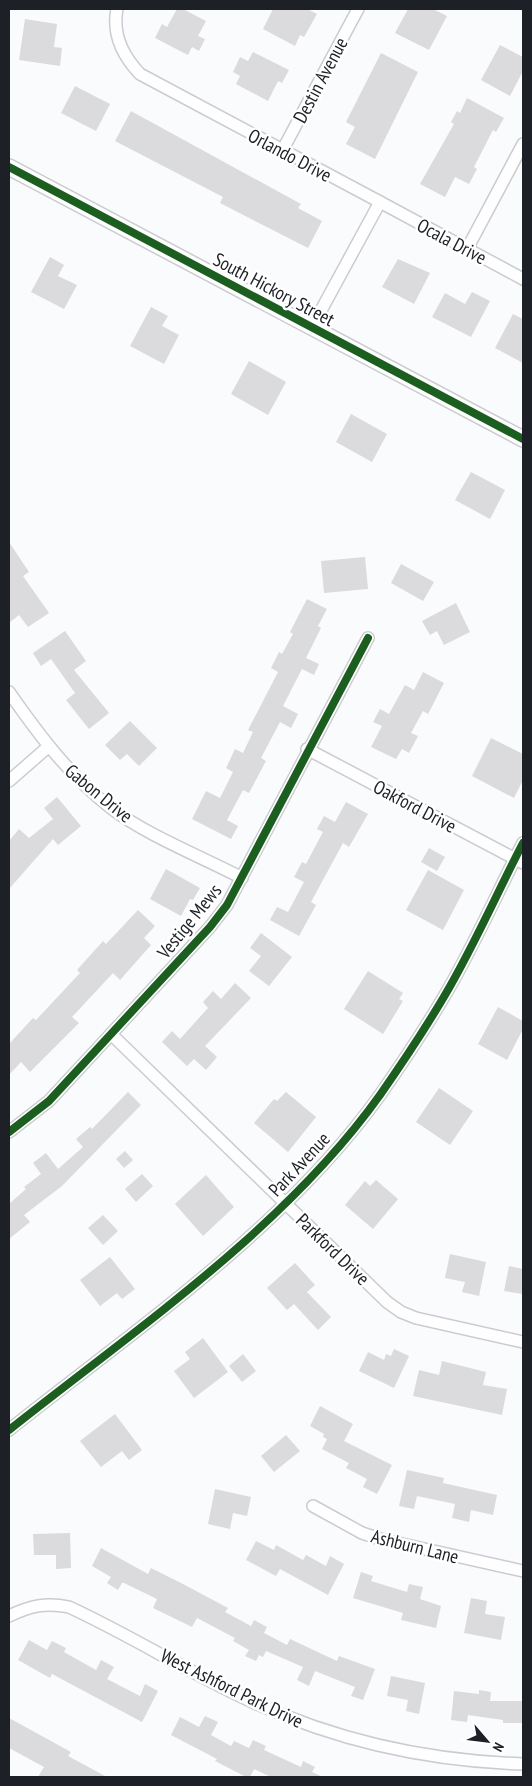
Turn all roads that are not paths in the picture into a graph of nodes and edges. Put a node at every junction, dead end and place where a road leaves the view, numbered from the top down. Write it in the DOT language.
graph roads {
  1 [pos="117,9"];
  2 [pos="358,9"];
  3 [pos="523,144"];
  4 [pos="282,151"];
  5 [pos="9,167"];
  6 [pos="380,202"];
  7 [pos="467,249"];
  8 [pos="523,279"];
  9 [pos="312,327"];
  10 [pos="523,439"];
  11 [pos="368,638"];
  12 [pos="9,692"];
  13 [pos="48,747"];
  14 [pos="307,750"];
  15 [pos="9,781"];
  16 [pos="523,843"];
  17 [pos="519,861"];
  18 [pos="242,878"];
  19 [pos="111,1034"];
  20 [pos="9,1132"];
  21 [pos="285,1203"];
  22 [pos="523,1342"];
  23 [pos="9,1430"];
  24 [pos="313,1506"];
  25 [pos="523,1571"];
  26 [pos="9,1616"];
  27 [pos="523,1764"];
  1 -- 4 [label="street, Orlando Drive"];
  2 -- 4 [label="street, Destin Avenue"];
  3 -- 7 [label="street"];
  4 -- 6 [label="street, Orlando Drive"];
  5 -- 9 [label="street, South Hickory Street"];
  6 -- 7 [label="street, Ocala Drive"];
  6 -- 9 [label="street"];
  7 -- 8 [label="street, Ocala Drive"];
  9 -- 10 [label="street, South Hickory Street"];
  11 -- 14 [label="street, Vestige Mews"];
  12 -- 13 [label="street, Gabon Drive"];
  13 -- 15 [label="street"];
  13 -- 18 [label="street, Gabon Drive"];
  14 -- 17 [label="street, Oakford Drive"];
  14 -- 18 [label="street, Vestige Mews"];
  16 -- 17 [label="street, Park Avenue"];
  17 -- 21 [label="street, Park Avenue"];
  18 -- 19 [label="street, Vestige Mews"];
  19 -- 20 [label="street, Vestige Mews"];
  19 -- 21 [label="street, Parkford Drive"];
  21 -- 22 [label="street, Parkford Drive"];
  21 -- 23 [label="street, Park Avenue"];
  24 -- 25 [label="street, Ashburn Lane"];
  26 -- 27 [label="street, West Ashford Park Drive"];
}
